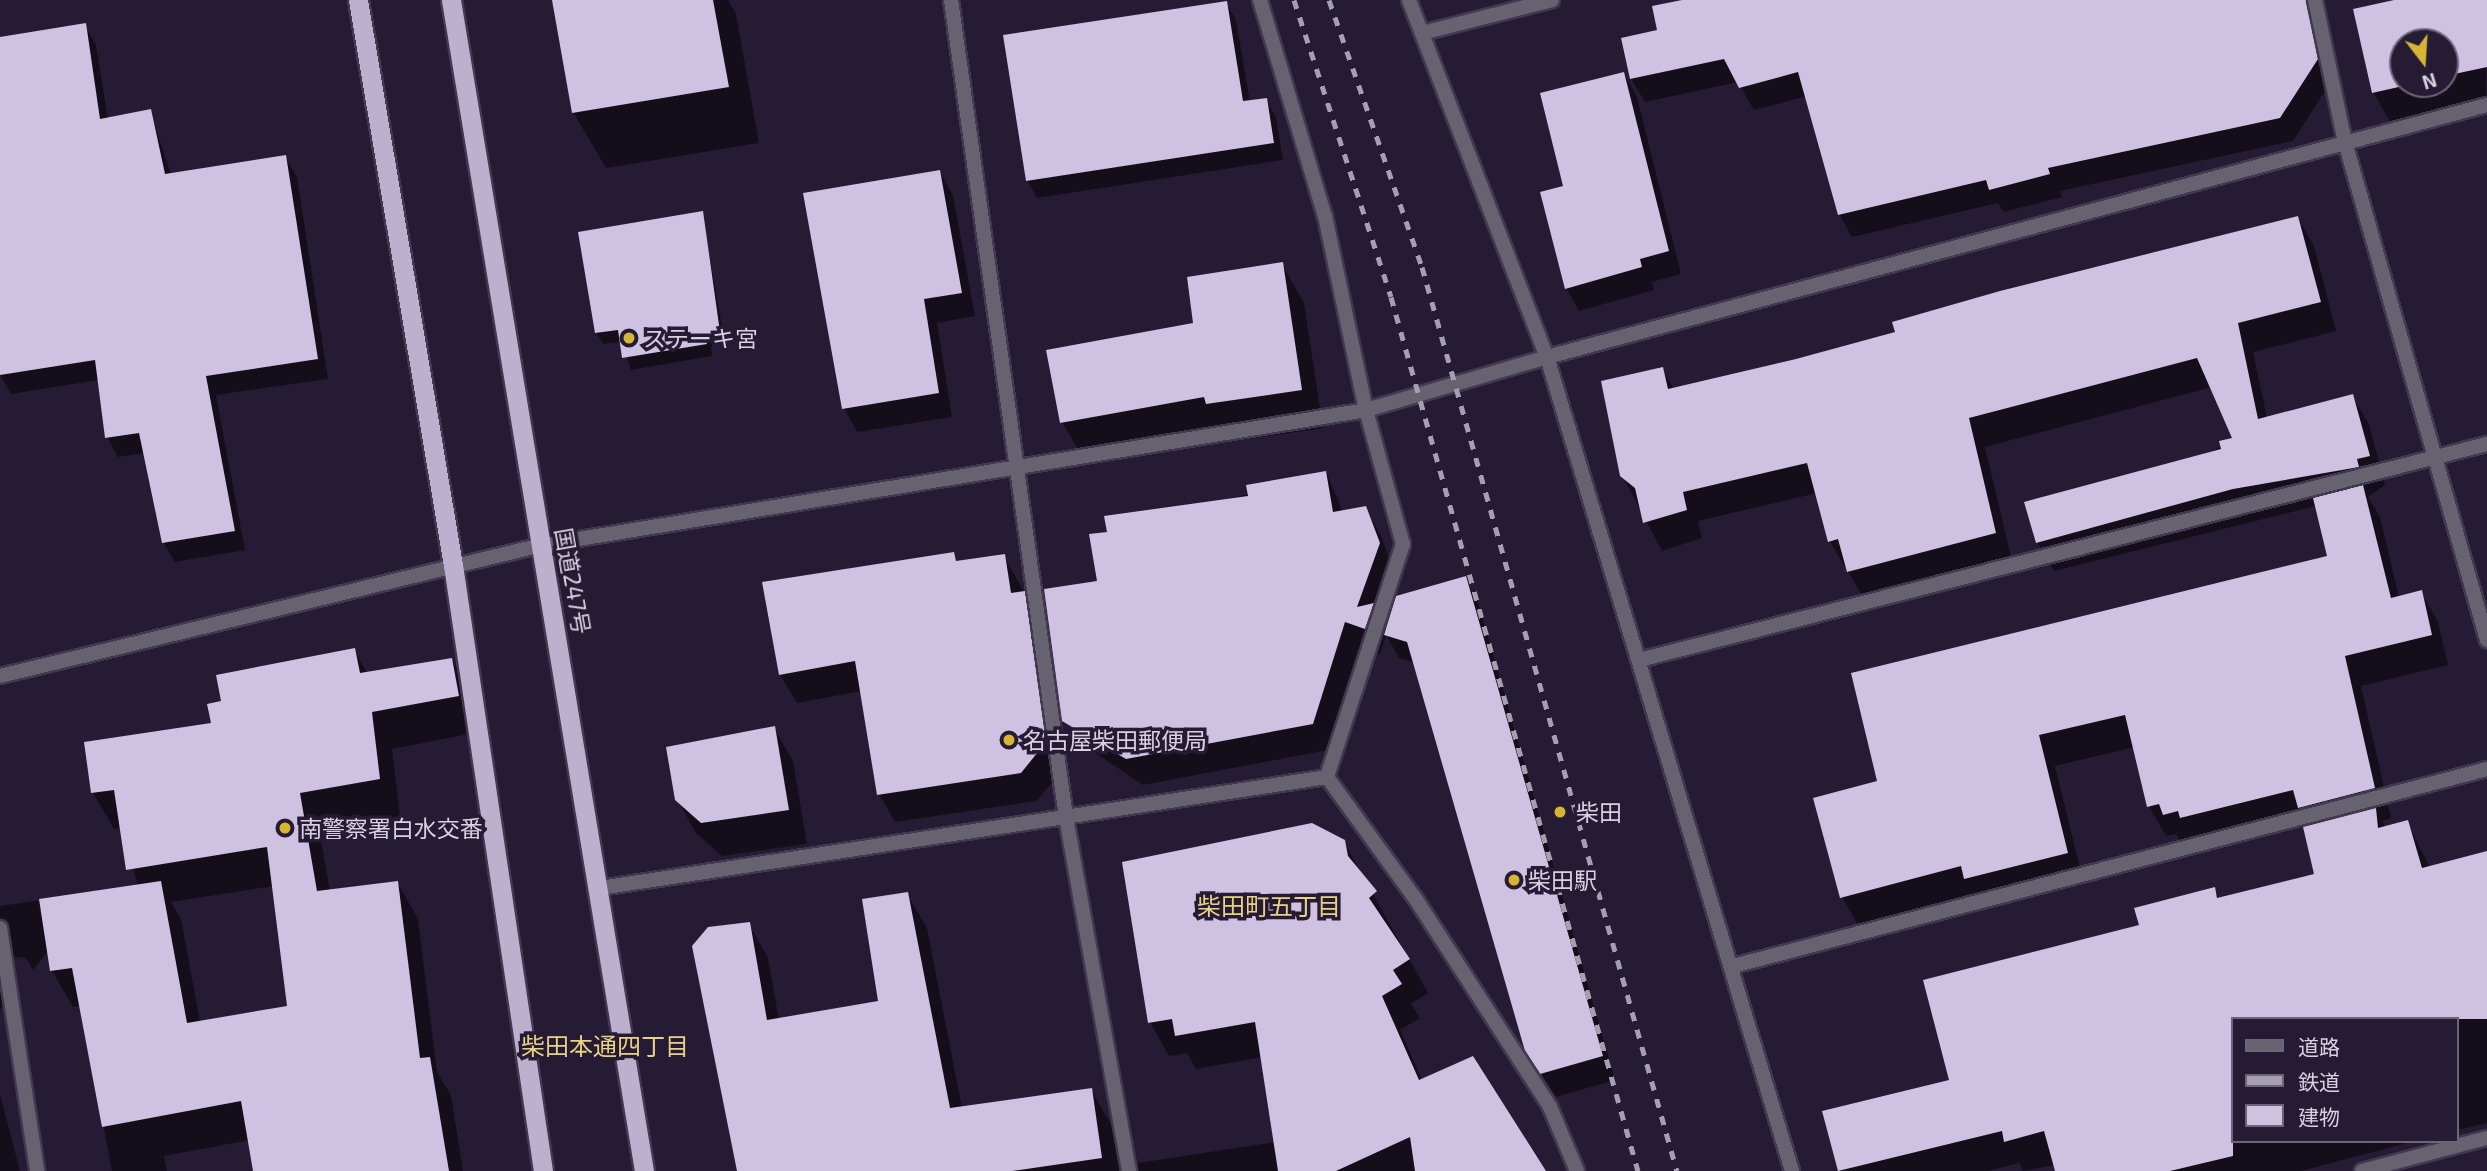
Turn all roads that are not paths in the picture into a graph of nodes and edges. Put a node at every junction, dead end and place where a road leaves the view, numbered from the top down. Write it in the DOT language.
graph roads {
  1 [pos="358,0"];
  2 [pos="451,0"];
  3 [pos="951,0"];
  4 [pos="1260,0"];
  5 [pos="1409,0"];
  6 [pos="1552,0"];
  7 [pos="2315,0"];
  8 [pos="1422,33"];
  9 [pos="2487,105"];
  10 [pos="2345,142"];
  11 [pos="1547,357"];
  12 [pos="1366,410"];
  13 [pos="2487,444"];
  14 [pos="2435,456"];
  15 [pos="1019,467"];
  16 [pos="542,545"];
  17 [pos="453,565"];
  18 [pos="2487,640"];
  19 [pos="1639,660"];
  20 [pos="0,676"];
  21 [pos="2487,769"];
  22 [pos="1327,777"];
  23 [pos="1066,817"];
  24 [pos="600,888"];
  25 [pos="0,928"];
  26 [pos="1733,966"];
  27 [pos="7,1014"];
  28 [pos="2487,1138"];
  29 [pos="37,1171"];
  30 [pos="543,1171"];
  31 [pos="644,1171"];
  32 [pos="1129,1171"];
  33 [pos="1577,1171"];
  34 [pos="1792,1171"];
  35 [pos="2361,1171"];
  1 -- 17 [label="highway"];
  2 -- 16 [label="highway, 国道247号"];
  3 -- 15 [label="street"];
  4 -- 12 [label="street"];
  5 -- 8 [label="street"];
  6 -- 8 [label="street"];
  7 -- 10 [label="street"];
  8 -- 11 [label="street"];
  9 -- 10 [label="street"];
  10 -- 11 [label="street"];
  10 -- 14 [label="street"];
  11 -- 12 [label="street"];
  11 -- 19 [label="street"];
  12 -- 15 [label="street"];
  12 -- 22 [label="street"];
  13 -- 14 [label="street"];
  14 -- 18 [label="street"];
  14 -- 19 [label="street"];
  15 -- 16 [label="street"];
  15 -- 23 [label="street"];
  16 -- 17 [label="street"];
  16 -- 24 [label="highway, 国道247号"];
  17 -- 20 [label="street"];
  17 -- 30 [label="highway"];
  19 -- 26 [label="street"];
  21 -- 26 [label="street"];
  22 -- 23 [label="street"];
  22 -- 33 [label="street"];
  23 -- 24 [label="street"];
  23 -- 32 [label="street"];
  24 -- 31 [label="highway, 国道247号"];
  25 -- 27 [label="street"];
  26 -- 34 [label="street"];
  27 -- 29 [label="street"];
  28 -- 35 [label="street"];
}
